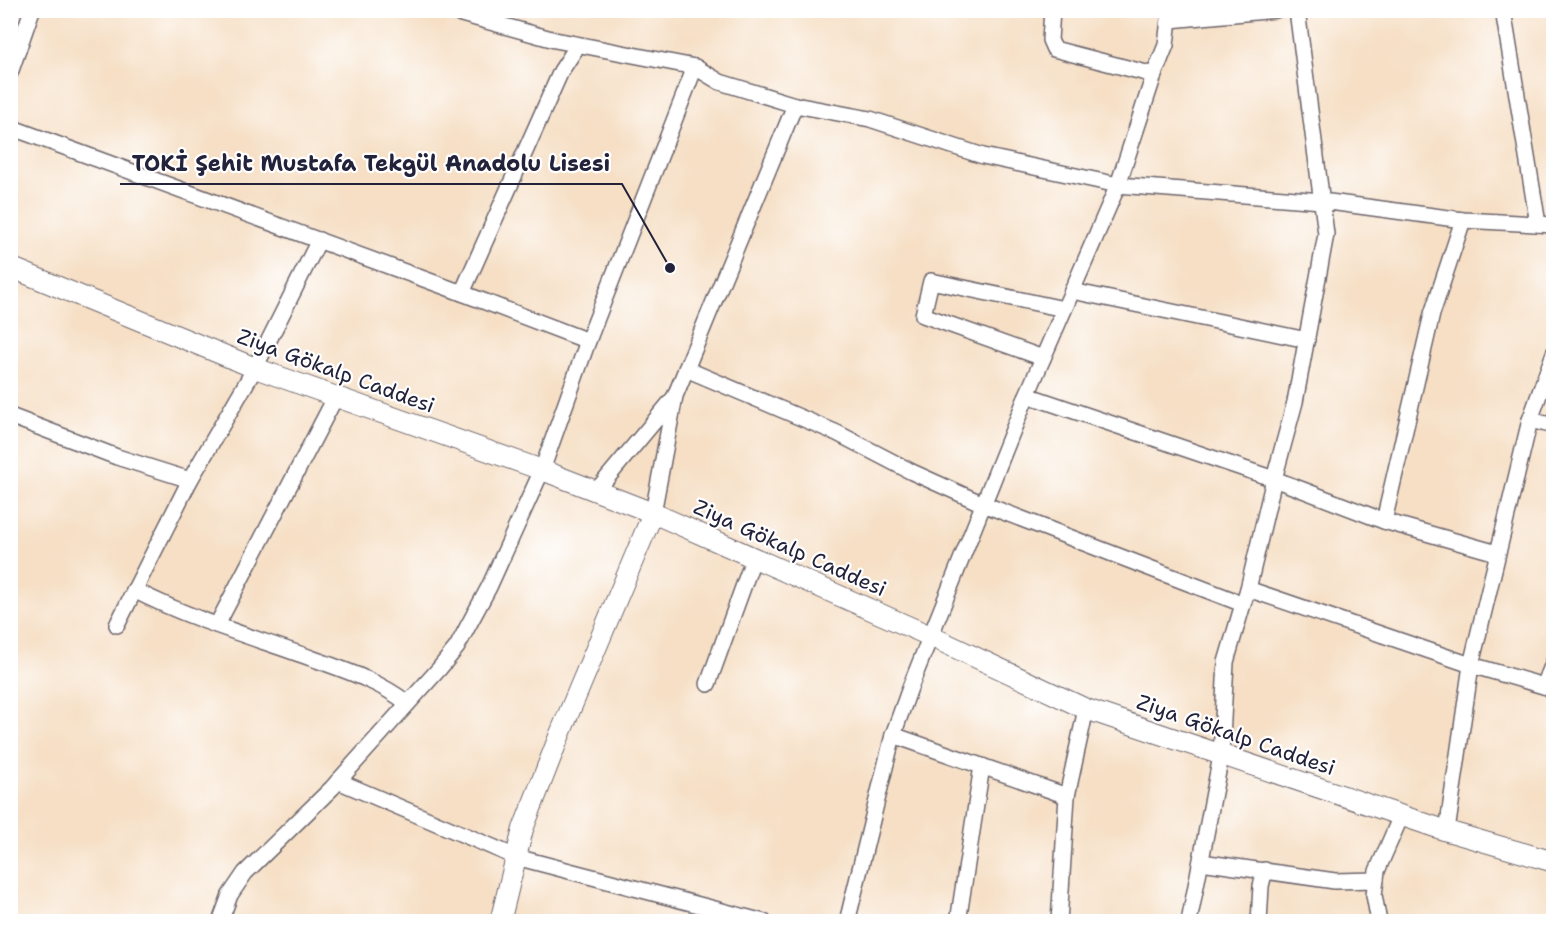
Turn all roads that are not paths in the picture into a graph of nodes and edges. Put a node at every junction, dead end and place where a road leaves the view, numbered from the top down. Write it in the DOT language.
graph roads {
  1 [pos="32,10"];
  2 [pos="447,10"];
  3 [pos="1052,10"];
  4 [pos="1276,10"];
  5 [pos="1297,10"];
  6 [pos="1503,10"];
  7 [pos="1170,15"];
  8 [pos="578,45"];
  9 [pos="695,67"];
  10 [pos="10,73"];
  11 [pos="1154,75"];
  12 [pos="795,105"];
  13 [pos="10,127"];
  14 [pos="1118,185"];
  15 [pos="1322,201"];
  16 [pos="1463,220"];
  17 [pos="1538,224"];
  18 [pos="1554,225"];
  19 [pos="319,240"];
  20 [pos="10,267"];
  21 [pos="1072,291"];
  22 [pos="462,292"];
  23 [pos="1064,309"];
  24 [pos="1307,340"];
  25 [pos="588,341"];
  26 [pos="1554,353"];
  27 [pos="1043,358"];
  28 [pos="255,368"];
  29 [pos="686,369"];
  30 [pos="1027,395"];
  31 [pos="675,396"];
  32 [pos="335,398"];
  33 [pos="10,416"];
  34 [pos="1530,420"];
  35 [pos="1554,426"];
  36 [pos="543,470"];
  37 [pos="1274,479"];
  38 [pos="190,480"];
  39 [pos="597,490"];
  40 [pos="983,504"];
  41 [pos="653,513"];
  42 [pos="1384,520"];
  43 [pos="1497,553"];
  44 [pos="754,557"];
  45 [pos="1248,589"];
  46 [pos="134,590"];
  47 [pos="1243,604"];
  48 [pos="117,625"];
  49 [pos="217,625"];
  50 [pos="930,636"];
  51 [pos="1554,661"];
  52 [pos="1471,665"];
  53 [pos="708,684"];
  54 [pos="1549,687"];
  55 [pos="407,703"];
  56 [pos="1086,709"];
  57 [pos="893,735"];
  58 [pos="1221,756"];
  59 [pos="982,766"];
  60 [pos="338,781"];
  61 [pos="1067,796"];
  62 [pos="1401,816"];
  63 [pos="1447,831"];
  64 [pos="516,857"];
  65 [pos="1201,862"];
  66 [pos="1554,862"];
  67 [pos="1265,870"];
  68 [pos="1376,880"];
  69 [pos="220,921"];
  70 [pos="500,921"];
  71 [pos="764,921"];
  72 [pos="847,921"];
  73 [pos="957,921"];
  74 [pos="1059,921"];
  75 [pos="1188,921"];
  76 [pos="1259,921"];
  77 [pos="1379,921"];
  1 -- 10 [label="street"];
  2 -- 8 [label="street"];
  3 -- 11 [label="street"];
  4 -- 7 [label="street"];
  5 -- 15 [label="street"];
  6 -- 17 [label="street"];
  7 -- 11 [label="street"];
  8 -- 9 [label="street"];
  8 -- 22 [label="street"];
  9 -- 12 [label="street"];
  9 -- 25 [label="street"];
  11 -- 14 [label="street"];
  12 -- 14 [label="street"];
  12 -- 29 [label="street"];
  13 -- 19 [label="street"];
  14 -- 15 [label="street"];
  14 -- 21 [label="street"];
  15 -- 16 [label="street"];
  15 -- 24 [label="street"];
  16 -- 17 [label="street"];
  16 -- 42 [label="street"];
  17 -- 18 [label="street"];
  19 -- 22 [label="street"];
  19 -- 28 [label="street"];
  20 -- 28 [label="street, Ziya Gökalp Caddesi"];
  21 -- 23 [label="street"];
  21 -- 24 [label="street"];
  22 -- 25 [label="street"];
  23 -- 27 [label="street"];
  23 -- 27 [label="street"];
  24 -- 37 [label="street"];
  25 -- 36 [label="street"];
  26 -- 34 [label="street"];
  27 -- 30 [label="street"];
  28 -- 32 [label="street, Ziya Gökalp Caddesi"];
  28 -- 38 [label="street"];
  29 -- 31 [label="street"];
  29 -- 40 [label="street"];
  30 -- 37 [label="street"];
  30 -- 40 [label="street"];
  31 -- 39 [label="street"];
  31 -- 41 [label="street"];
  32 -- 36 [label="street, Ziya Gökalp Caddesi"];
  32 -- 49 [label="street"];
  33 -- 38 [label="street"];
  34 -- 35 [label="street"];
  34 -- 43 [label="street"];
  36 -- 39 [label="street, Ziya Gökalp Caddesi"];
  36 -- 55 [label="street"];
  37 -- 42 [label="street"];
  37 -- 45 [label="street"];
  38 -- 46 [label="street"];
  39 -- 41 [label="street, Ziya Gökalp Caddesi"];
  40 -- 47 [label="street"];
  40 -- 50 [label="street"];
  41 -- 44 [label="street, Ziya Gökalp Caddesi"];
  41 -- 64 [label="street"];
  42 -- 43 [label="street"];
  43 -- 52 [label="street"];
  44 -- 50 [label="street, Ziya Gökalp Caddesi"];
  44 -- 53 [label="street"];
  45 -- 47 [label="street"];
  45 -- 52 [label="street"];
  46 -- 48 [label="street"];
  46 -- 49 [label="street"];
  47 -- 58 [label="street"];
  49 -- 55 [label="street"];
  50 -- 56 [label="street, Ziya Gökalp Caddesi"];
  50 -- 57 [label="street"];
  51 -- 54 [label="street"];
  52 -- 54 [label="street"];
  52 -- 63 [label="street"];
  55 -- 60 [label="street"];
  56 -- 58 [label="street, Ziya Gökalp Caddesi"];
  56 -- 61 [label="street"];
  57 -- 59 [label="street"];
  57 -- 72 [label="street"];
  58 -- 62 [label="street, Ziya Gökalp Caddesi"];
  58 -- 65 [label="street"];
  59 -- 61 [label="street"];
  59 -- 73 [label="street"];
  60 -- 64 [label="street"];
  60 -- 69 [label="street"];
  61 -- 74 [label="street"];
  62 -- 63 [label="street, Ziya Gökalp Caddesi"];
  62 -- 68 [label="street"];
  63 -- 66 [label="street, Ziya Gökalp Caddesi"];
  64 -- 70 [label="street"];
  64 -- 71 [label="street"];
  65 -- 67 [label="street"];
  65 -- 75 [label="street"];
  67 -- 68 [label="street"];
  67 -- 76 [label="street"];
  68 -- 77 [label="street"];
}
